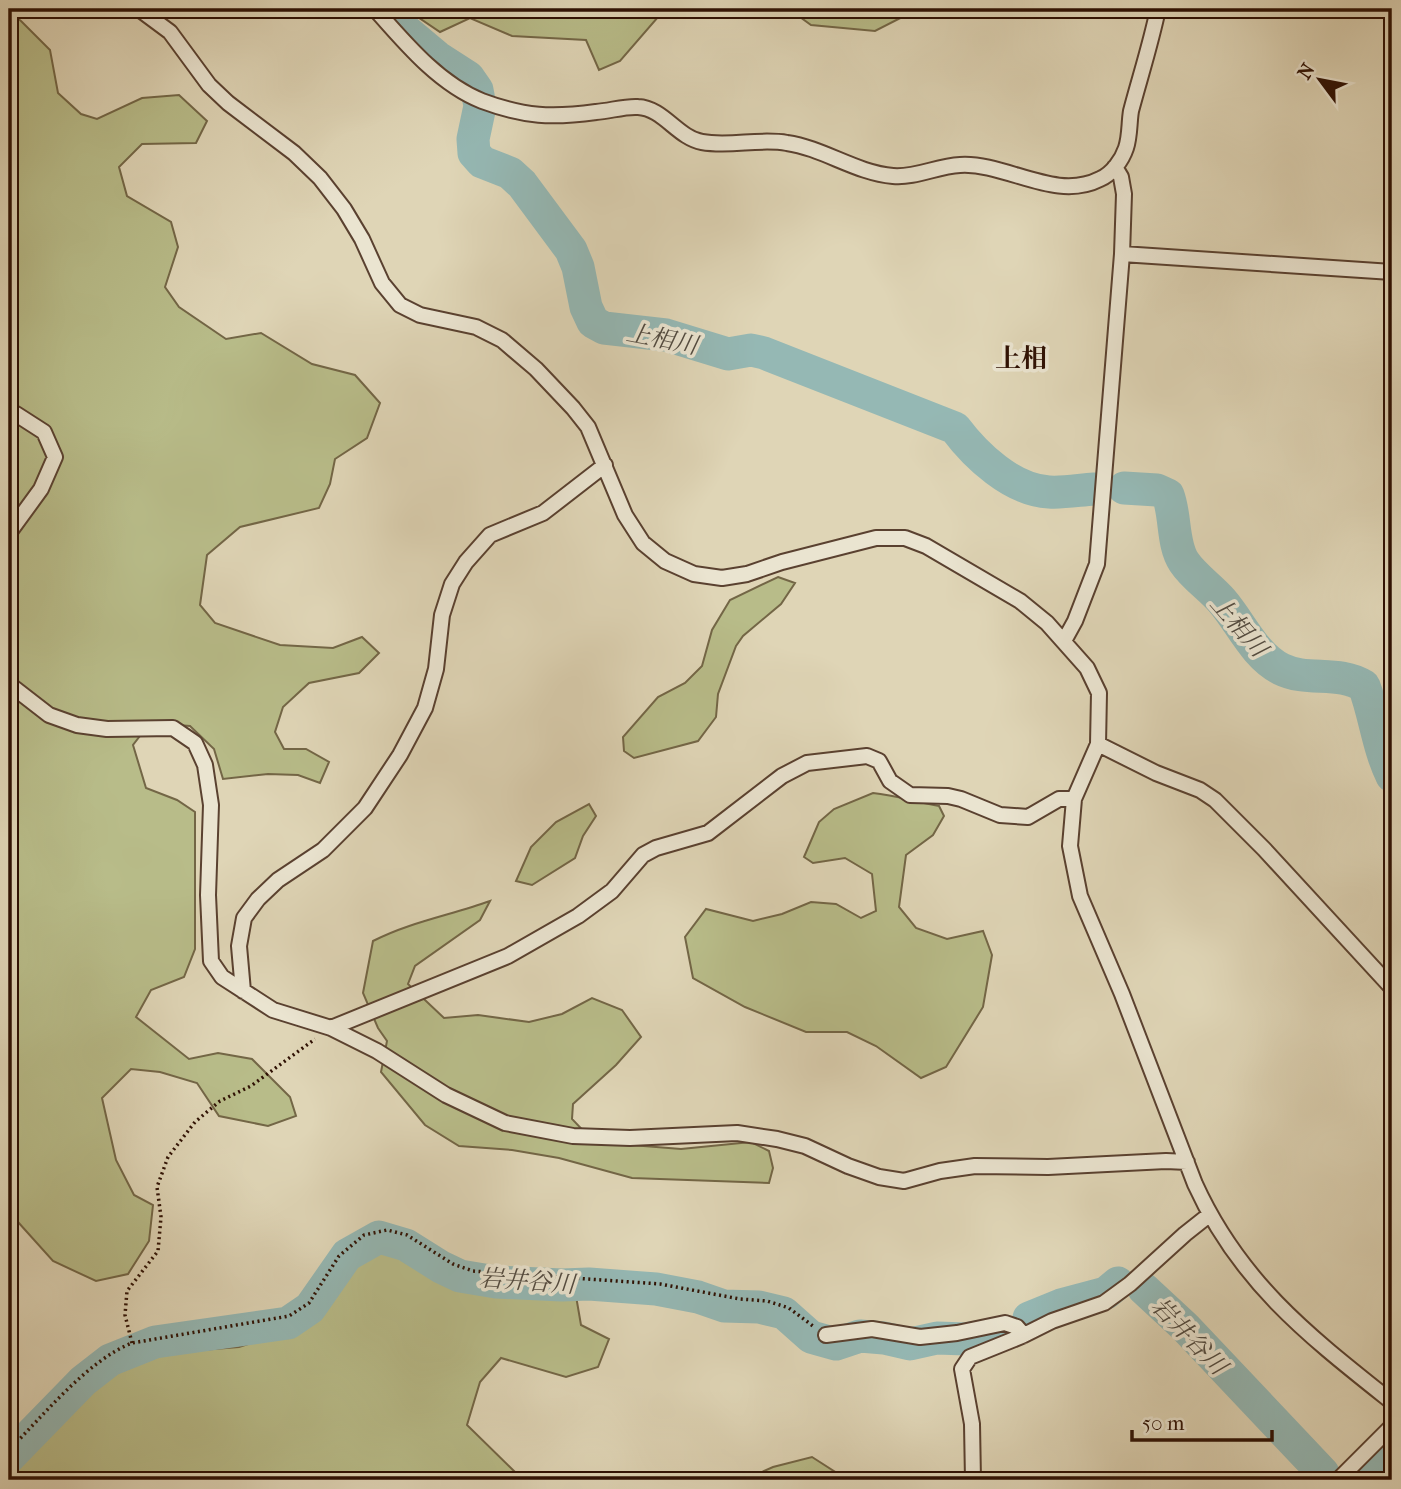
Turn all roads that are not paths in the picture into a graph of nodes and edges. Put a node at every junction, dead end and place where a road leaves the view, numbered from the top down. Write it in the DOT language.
graph roads {
  1 [pos="139,9"];
  2 [pos="375,9"];
  3 [pos="1158,9"];
  4 [pos="1115,167"];
  5 [pos="1122,254"];
  6 [pos="1392,272"];
  7 [pos="9,414"];
  8 [pos="605,465"];
  9 [pos="9,533"];
  10 [pos="1064,641"];
  11 [pos="9,684"];
  12 [pos="1098,744"];
  13 [pos="1074,799"];
  14 [pos="1392,988"];
  15 [pos="243,991"];
  16 [pos="331,1028"];
  17 [pos="1186,1162"];
  18 [pos="1209,1215"];
  19 [pos="826,1335"];
  20 [pos="1024,1335"];
  21 [pos="1392,1402"];
  22 [pos="1392,1426"];
  23 [pos="973,1480"];
  24 [pos="1338,1480"];
  1 -- 8 [label="street"];
  2 -- 4 [label="street"];
  3 -- 4 [label="street"];
  4 -- 5 [label="street"];
  5 -- 6 [label="street"];
  5 -- 10 [label="street"];
  7 -- 9 [label="street"];
  8 -- 10 [label="street"];
  8 -- 15 [label="street"];
  10 -- 12 [label="street"];
  11 -- 15 [label="street"];
  12 -- 13 [label="street"];
  12 -- 14 [label="street"];
  13 -- 16 [label="street"];
  13 -- 17 [label="street"];
  15 -- 16 [label="street"];
  16 -- 17 [label="street"];
  17 -- 18 [label="street"];
  18 -- 20 [label="street"];
  18 -- 21 [label="street"];
  19 -- 20 [label="street"];
  20 -- 23 [label="street"];
  22 -- 24 [label="street"];
}
